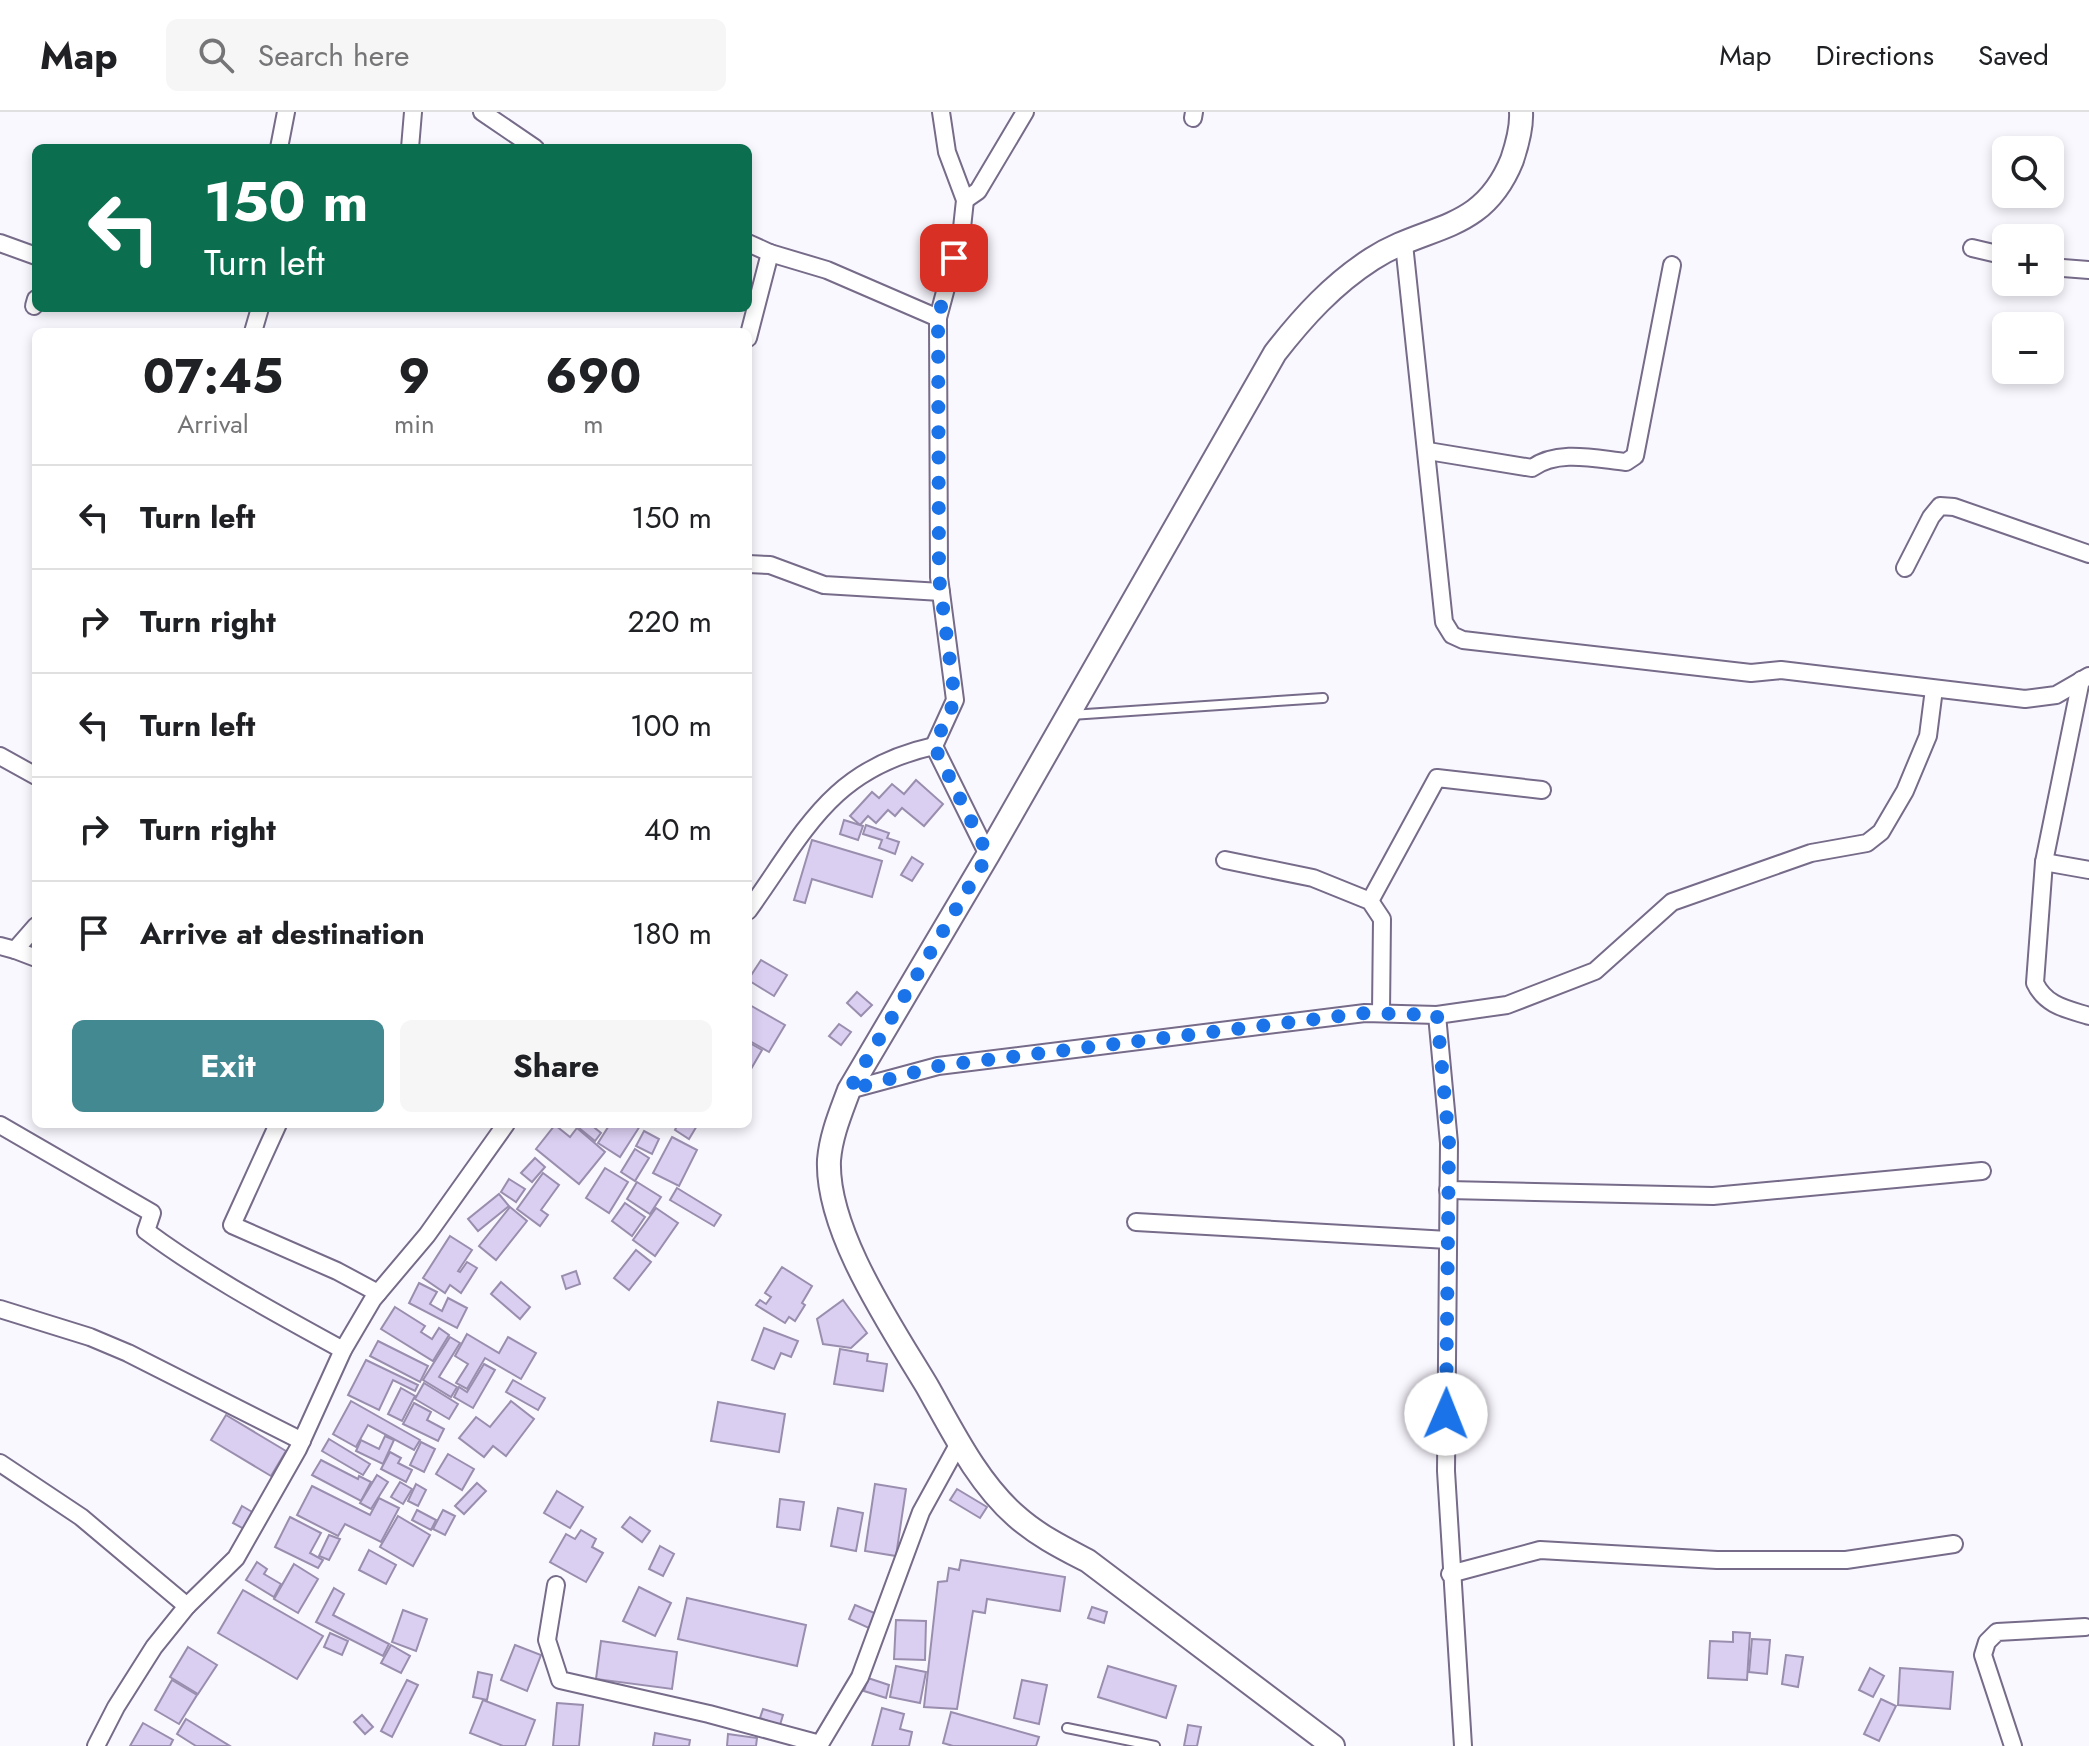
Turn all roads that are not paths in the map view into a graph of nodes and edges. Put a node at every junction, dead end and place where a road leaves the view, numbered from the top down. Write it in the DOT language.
graph roads {
  1 [pos="286,112"];
  2 [pos="413,112"];
  3 [pos="482,112"];
  4 [pos="941,112"];
  5 [pos="1025,112"];
  6 [pos="1521,112"];
  7 [pos="280,144"];
  8 [pos="410,144"];
  9 [pos="529,144"];
  10 [pos="965,200"];
  11 [pos="0,243"];
  12 [pos="1404,244"];
  13 [pos="752,245"];
  14 [pos="1972,248"];
  15 [pos="770,253"];
  16 [pos="1992,253"];
  17 [pos="32,255"];
  18 [pos="1672,265"];
  19 [pos="2064,268"];
  20 [pos="2089,270"];
  21 [pos="938,318"];
  22 [pos="751,328"];
  23 [pos="1428,451"];
  24 [pos="2089,554"];
  25 [pos="752,564"];
  26 [pos="1905,568"];
  27 [pos="941,592"];
  28 [pos="2085,678"];
  29 [pos="1934,689"];
  30 [pos="1323,698"];
  31 [pos="1067,716"];
  32 [pos="934,746"];
  33 [pos="0,756"];
  34 [pos="32,774"];
  35 [pos="1542,790"];
  36 [pos="988,855"];
  37 [pos="1225,860"];
  38 [pos="2044,862"];
  39 [pos="2089,870"];
  40 [pos="752,883"];
  41 [pos="766,886"];
  42 [pos="1370,901"];
  43 [pos="752,905"];
  44 [pos="32,929"];
  45 [pos="8,948"];
  46 [pos="32,957"];
  47 [pos="1381,1013"];
  48 [pos="1437,1015"];
  49 [pos="2089,1016"];
  50 [pos="849,1090"];
  51 [pos="0,1125"];
  52 [pos="276,1128"];
  53 [pos="503,1128"];
  54 [pos="1982,1171"];
  55 [pos="1448,1190"];
  56 [pos="1136,1222"];
  57 [pos="1448,1240"];
  58 [pos="378,1293"];
  59 [pos="0,1309"];
  60 [pos="343,1350"];
  61 [pos="302,1441"];
  62 [pos="959,1443"];
  63 [pos="0,1463"];
  64 [pos="1954,1544"];
  65 [pos="1450,1574"];
  66 [pos="556,1585"];
  67 [pos="187,1606"];
  68 [pos="2085,1627"];
  69 [pos="1067,1728"];
  70 [pos="96,1746"];
  71 [pos="1155,1746"];
  72 [pos="1333,1746"];
  73 [pos="1463,1746"];
  74 [pos="2013,1746"];
  1 -- 7 [label="street"];
  2 -- 8 [label="street"];
  3 -- 9 [label="street"];
  4 -- 10 [label="street"];
  5 -- 10 [label="street"];
  6 -- 12 [label="street"];
  10 -- 21 [label="street"];
  11 -- 17 [label="street"];
  12 -- 23 [label="street"];
  12 -- 31 [label="street"];
  13 -- 15 [label="street"];
  14 -- 16 [label="street"];
  15 -- 21 [label="street"];
  15 -- 22 [label="street"];
  18 -- 23 [label="street"];
  19 -- 20 [label="street"];
  21 -- 27 [label="street"];
  23 -- 29 [label="street"];
  24 -- 26 [label="street"];
  25 -- 27 [label="street"];
  27 -- 32 [label="street"];
  28 -- 29 [label="street"];
  28 -- 38 [label="street"];
  29 -- 48 [label="street"];
  30 -- 31 [label="lane"];
  31 -- 36 [label="street"];
  32 -- 36 [label="street"];
  32 -- 41 [label="street"];
  33 -- 34 [label="street"];
  35 -- 42 [label="street"];
  36 -- 50 [label="street"];
  37 -- 42 [label="street"];
  38 -- 39 [label="street"];
  38 -- 49 [label="street"];
  40 -- 41 [label="street"];
  41 -- 43 [label="street"];
  42 -- 47 [label="street"];
  44 -- 45 [label="street"];
  45 -- 46 [label="street"];
  47 -- 48 [label="street"];
  47 -- 50 [label="street"];
  48 -- 55 [label="street"];
  50 -- 62 [label="street"];
  51 -- 60 [label="street"];
  52 -- 58 [label="street"];
  53 -- 58 [label="street"];
  54 -- 55 [label="street"];
  55 -- 57 [label="street"];
  56 -- 57 [label="street"];
  57 -- 65 [label="street"];
  58 -- 60 [label="street"];
  59 -- 61 [label="street"];
  60 -- 61 [label="street"];
  61 -- 67 [label="street"];
  62 -- 66 [label="street"];
  62 -- 72 [label="street"];
  63 -- 67 [label="street"];
  64 -- 65 [label="street"];
  65 -- 73 [label="street"];
  67 -- 70 [label="street"];
  68 -- 74 [label="street"];
  69 -- 71 [label="lane"];
}
